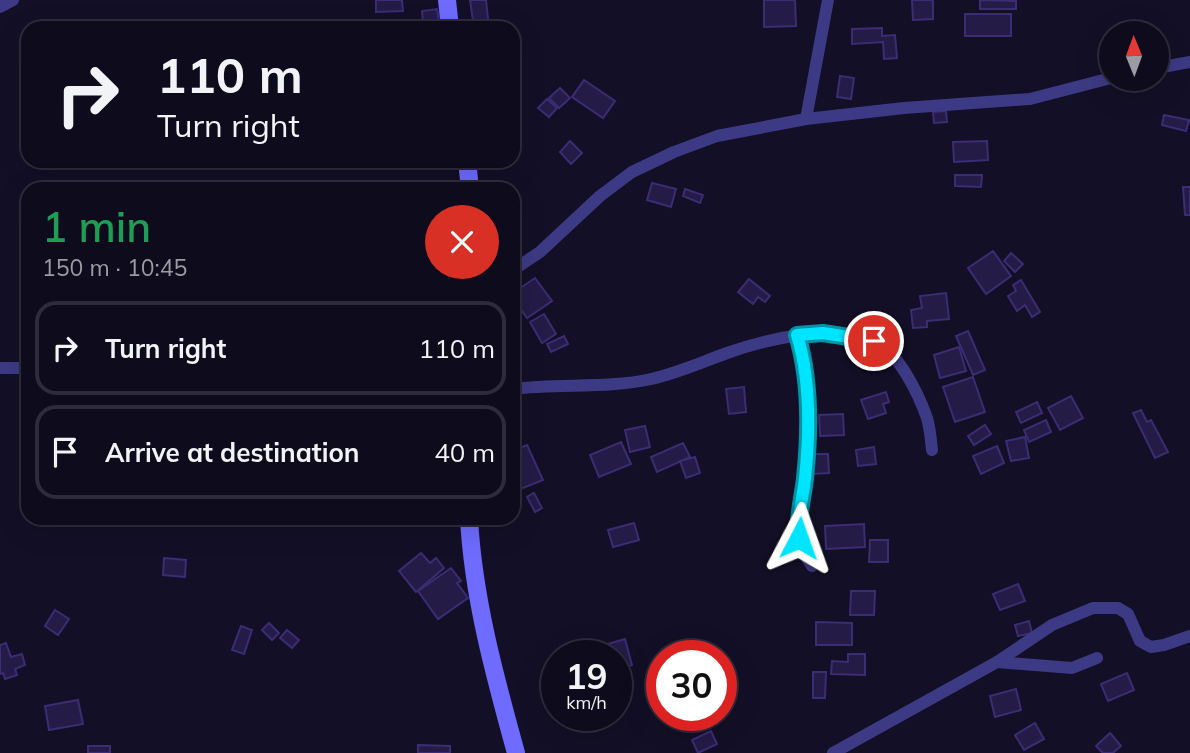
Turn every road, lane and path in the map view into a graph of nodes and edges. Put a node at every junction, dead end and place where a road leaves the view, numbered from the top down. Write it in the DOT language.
graph roads {
  1 [pos="13,0"];
  2 [pos="447,0"];
  3 [pos="828,0"];
  4 [pos="0,7"];
  5 [pos="449,21"];
  6 [pos="1190,62"];
  7 [pos="1169,66"];
  8 [pos="1099,81"];
  9 [pos="806,119"];
  10 [pos="520,265"];
  11 [pos="797,335"];
  12 [pos="0,368"];
  13 [pos="21,368"];
  14 [pos="520,389"];
  15 [pos="932,450"];
  16 [pos="470,525"];
  17 [pos="812,566"];
  18 [pos="1190,636"];
  19 [pos="1097,658"];
  20 [pos="997,662"];
  21 [pos="516,753"];
  22 [pos="833,753"];
  1 -- 4 [label="street"];
  2 -- 5 [label="street"];
  3 -- 9 [label="street"];
  6 -- 7 [label="street"];
  8 -- 9 [label="street"];
  9 -- 10 [label="street"];
  11 -- 14 [label="street"];
  11 -- 15 [label="street"];
  11 -- 17 [label="street"];
  12 -- 13 [label="street"];
  16 -- 21 [label="street"];
  18 -- 20 [label="street"];
  19 -- 20 [label="street"];
  20 -- 22 [label="street"];
}
